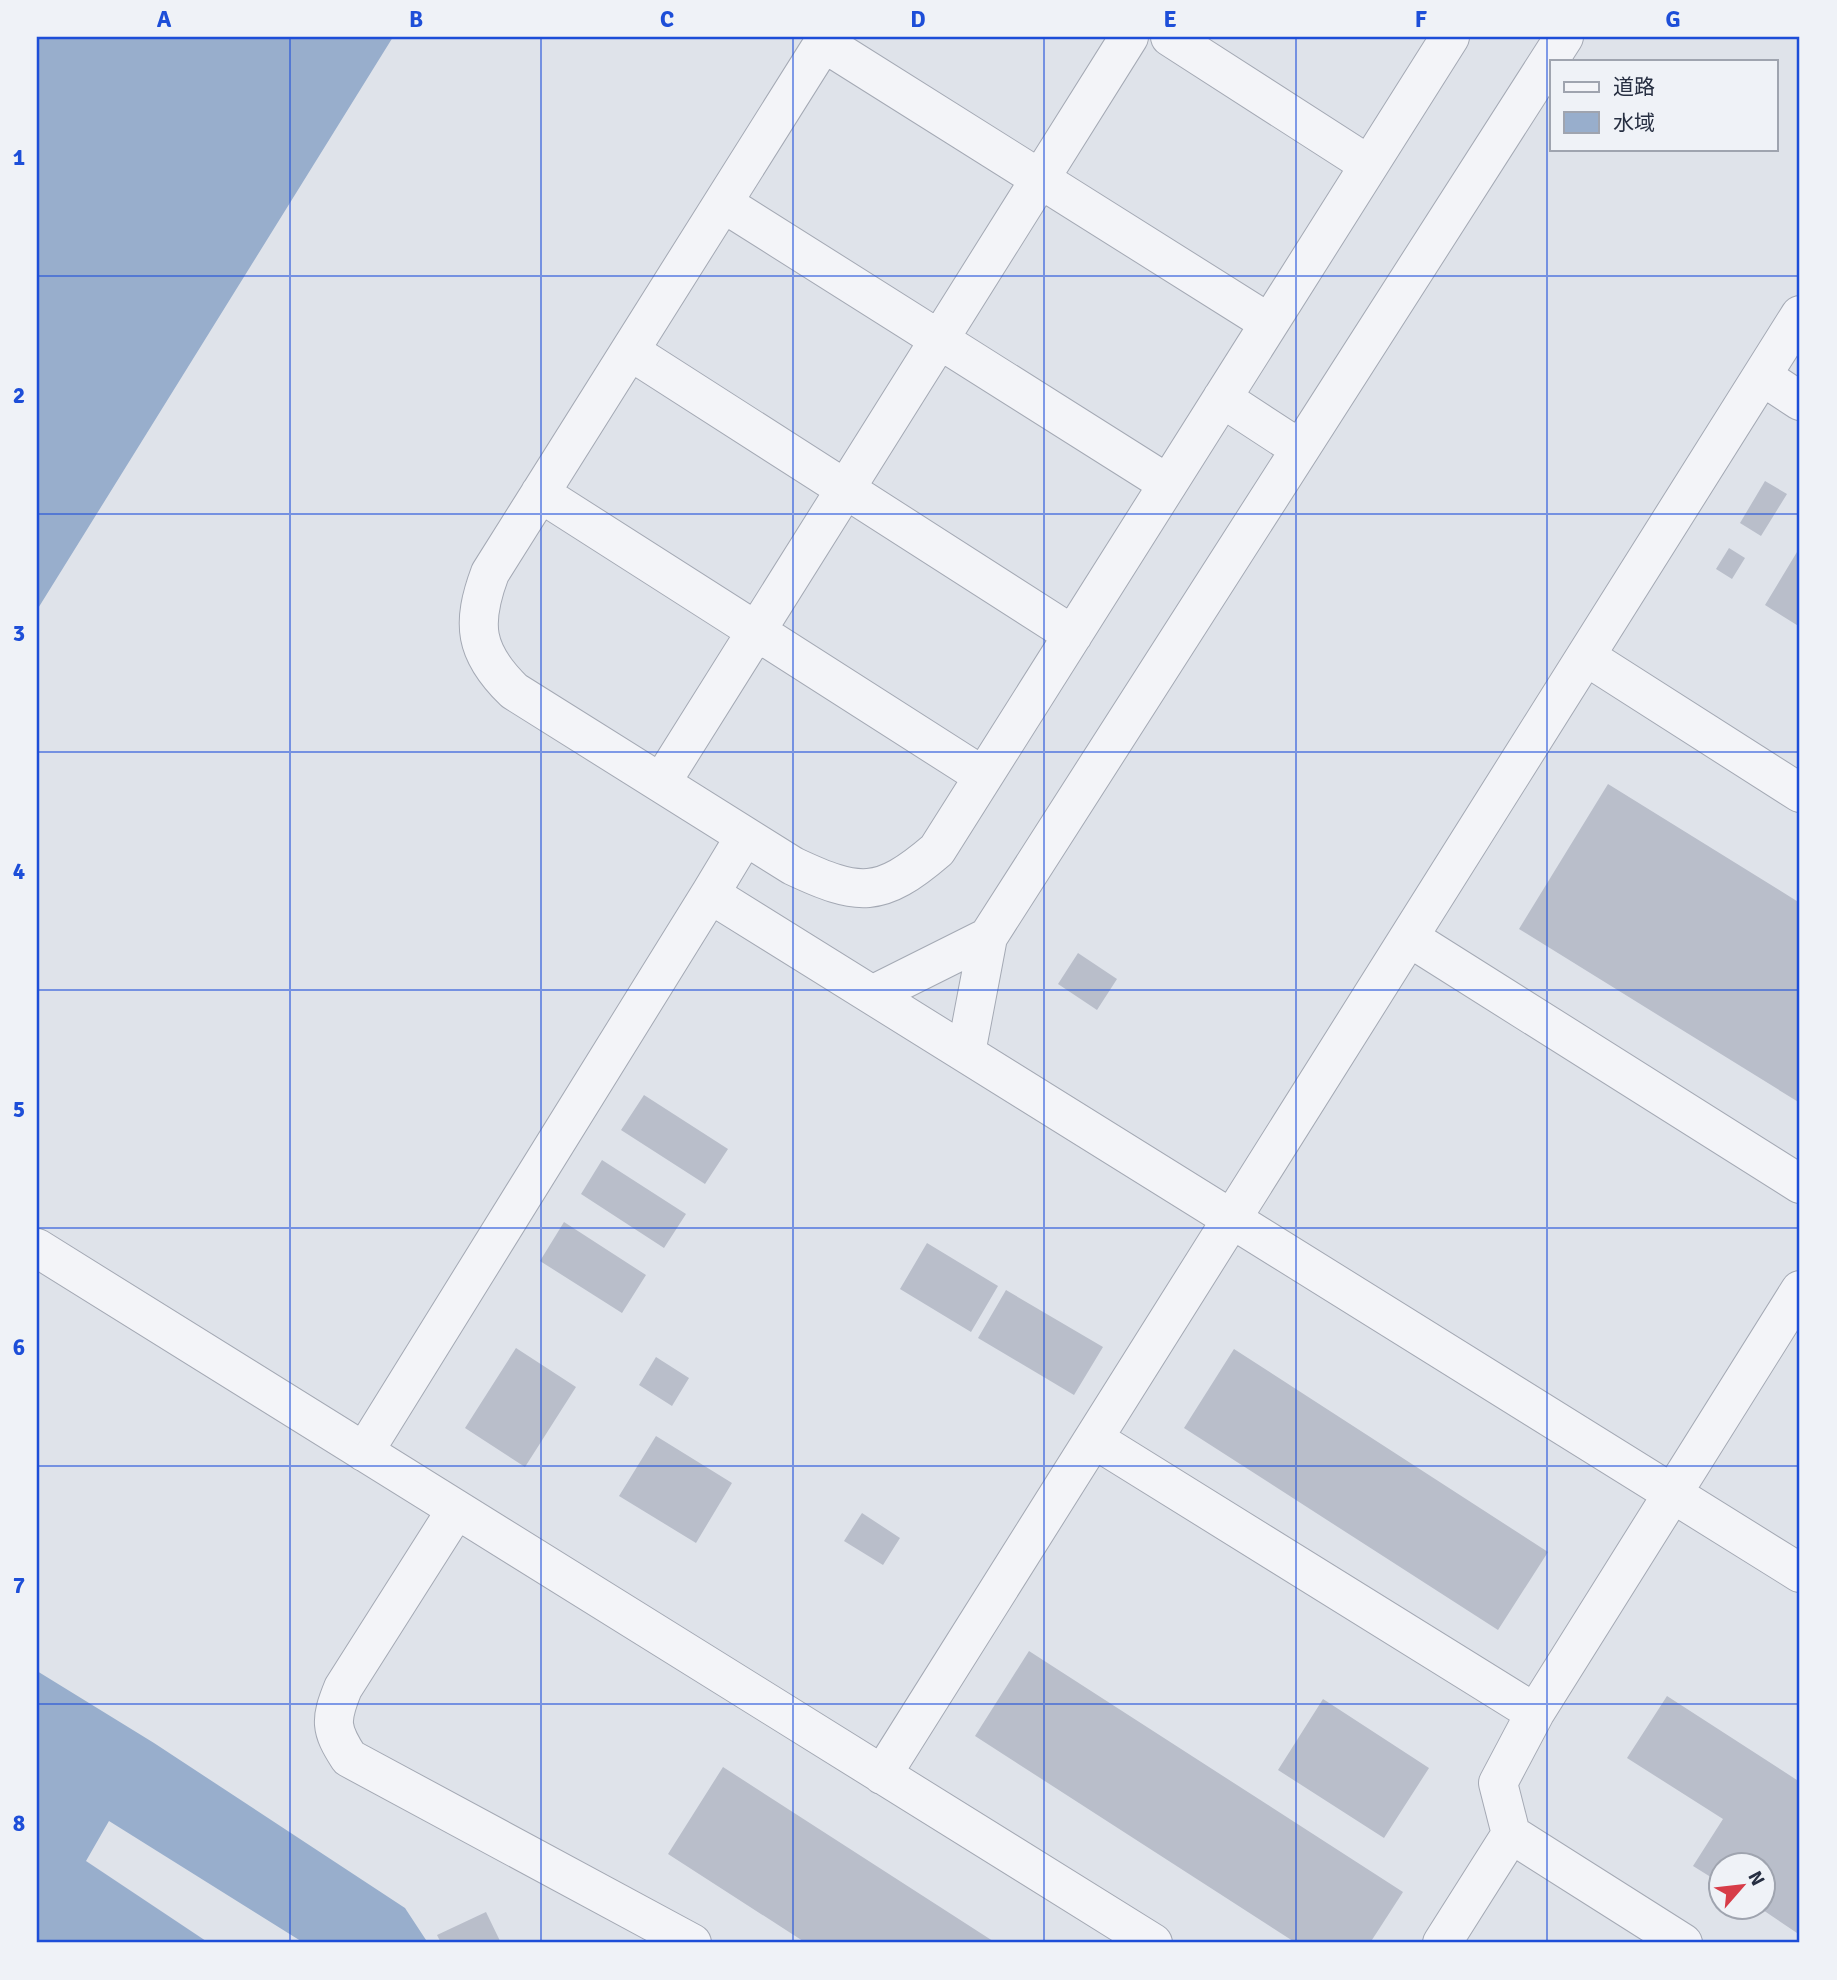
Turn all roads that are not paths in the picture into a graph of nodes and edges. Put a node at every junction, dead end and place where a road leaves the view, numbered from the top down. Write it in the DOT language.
graph roads {
  1 [pos="1129,37"];
  2 [pos="1170,37"];
  3 [pos="1450,37"];
  4 [pos="1564,37"];
  5 [pos="826,40"];
  6 [pos="1369,165"];
  7 [pos="1040,179"];
  8 [pos="723,202"];
  9 [pos="1800,315"];
  10 [pos="1269,323"];
  11 [pos="939,340"];
  12 [pos="630,351"];
  13 [pos="1762,376"];
  14 [pos="1222,398"];
  15 [pos="1800,401"];
  16 [pos="1300,449"];
  17 [pos="1168,484"];
  18 [pos="845,489"];
  19 [pos="540,493"];
  20 [pos="756,631"];
  21 [pos="1073,635"];
  22 [pos="1587,657"];
  23 [pos="983,776"];
  24 [pos="661,783"];
  25 [pos="1800,793"];
  26 [pos="746,836"];
  27 [pos="710,894"];
  28 [pos="988,937"];
  29 [pos="1410,938"];
  30 [pos="872,995"];
  31 [pos="966,1054"];
  32 [pos="1800,1184"];
  33 [pos="1233,1219"];
  34 [pos="37,1248"];
  35 [pos="1800,1290"];
  36 [pos="1094,1439"];
  37 [pos="364,1452"];
  38 [pos="1674,1493"];
  39 [pos="456,1510"];
  40 [pos="1800,1573"];
  41 [pos="1535,1713"];
  42 [pos="882,1775"];
  43 [pos="1511,1834"];
  44 [pos="692,1943"];
  45 [pos="1153,1943"];
  46 [pos="1442,1943"];
  47 [pos="1683,1943"];
  1 -- 7 [label="lane"];
  2 -- 6 [label="lane"];
  3 -- 6 [label="lane"];
  4 -- 16 [label="lane"];
  5 -- 7 [label="lane"];
  5 -- 8 [label="lane"];
  6 -- 10 [label="lane"];
  7 -- 10 [label="lane"];
  7 -- 11 [label="lane"];
  8 -- 11 [label="lane"];
  8 -- 12 [label="lane"];
  9 -- 13 [label="lane"];
  10 -- 14 [label="lane"];
  11 -- 17 [label="lane"];
  11 -- 18 [label="lane"];
  12 -- 18 [label="lane"];
  12 -- 19 [label="lane"];
  13 -- 15 [label="lane"];
  13 -- 22 [label="lane"];
  14 -- 16 [label="lane"];
  14 -- 17 [label="lane"];
  16 -- 28 [label="lane"];
  17 -- 21 [label="lane"];
  18 -- 20 [label="lane"];
  18 -- 21 [label="lane"];
  19 -- 20 [label="lane"];
  19 -- 24 [label="lane"];
  20 -- 23 [label="lane"];
  20 -- 24 [label="lane"];
  21 -- 23 [label="lane"];
  22 -- 25 [label="lane"];
  22 -- 29 [label="lane"];
  23 -- 26 [label="lane"];
  24 -- 26 [label="lane"];
  26 -- 27 [label="lane"];
  27 -- 30 [label="lane"];
  27 -- 37 [label="lane"];
  28 -- 30 [label="lane"];
  28 -- 31 [label="lane"];
  29 -- 32 [label="lane"];
  29 -- 33 [label="lane"];
  30 -- 31 [label="lane"];
  31 -- 33 [label="lane"];
  33 -- 36 [label="lane"];
  33 -- 38 [label="lane"];
  34 -- 37 [label="lane"];
  35 -- 38 [label="lane"];
  36 -- 41 [label="lane"];
  36 -- 42 [label="lane"];
  37 -- 39 [label="lane"];
  38 -- 40 [label="lane"];
  38 -- 41 [label="lane"];
  39 -- 42 [label="lane"];
  39 -- 44 [label="lane"];
  41 -- 43 [label="lane"];
  42 -- 45 [label="lane"];
  43 -- 46 [label="lane"];
  43 -- 47 [label="lane"];
}
